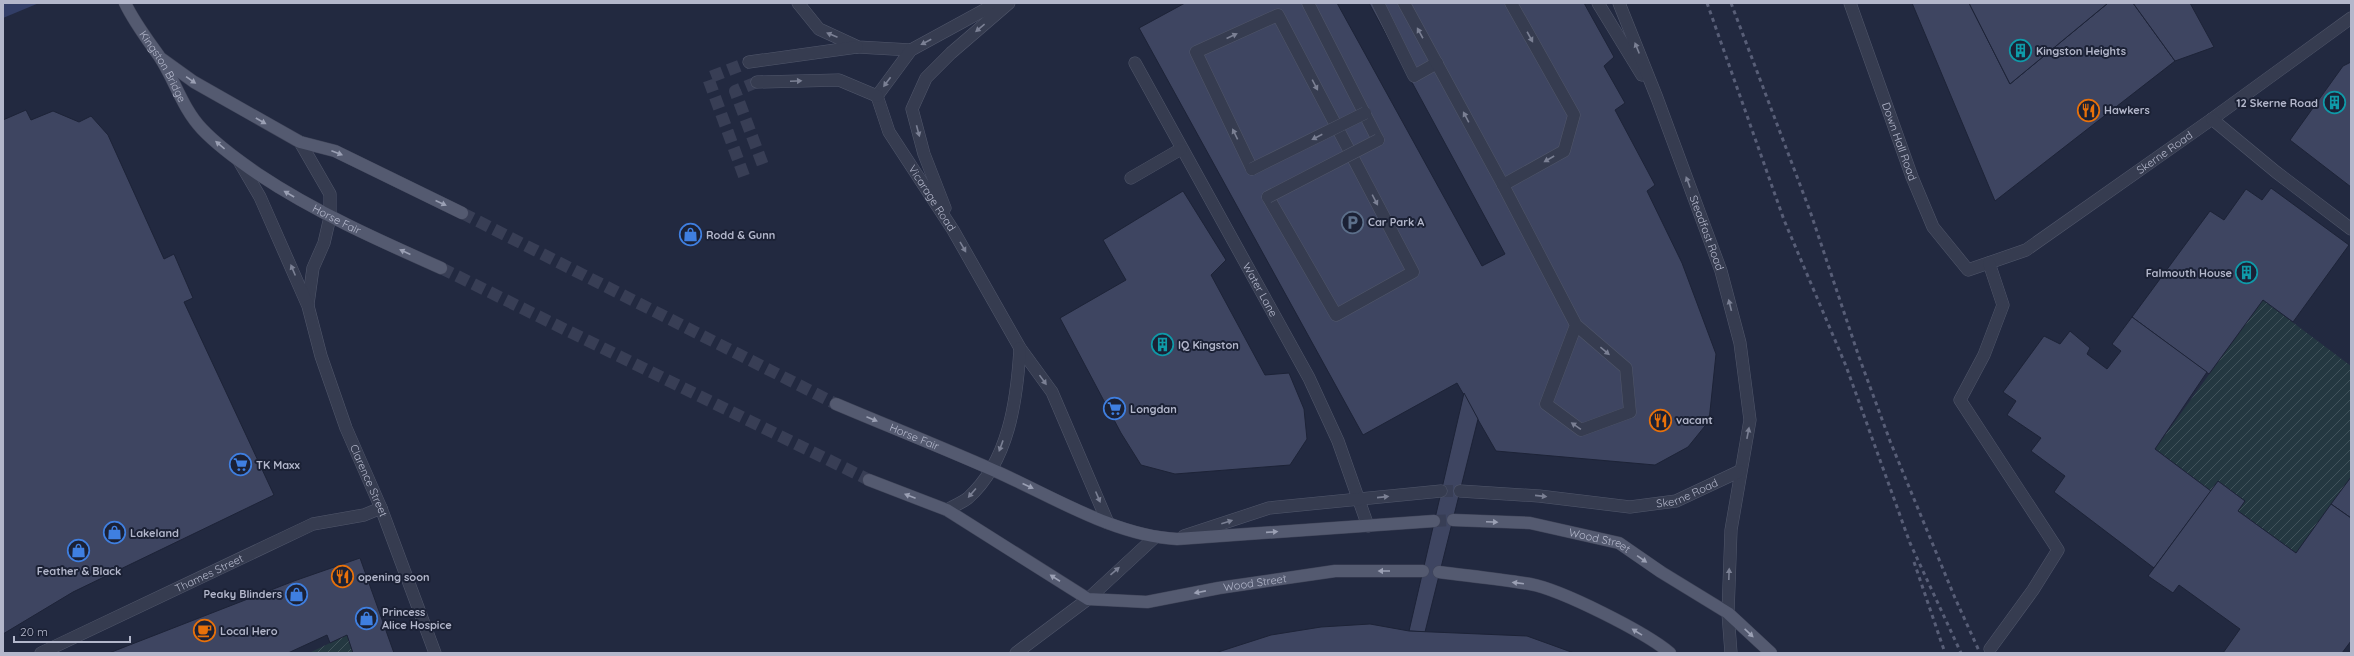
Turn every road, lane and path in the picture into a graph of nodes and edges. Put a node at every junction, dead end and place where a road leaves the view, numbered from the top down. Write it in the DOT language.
graph roads {
  1 [pos="125,3"];
  2 [pos="798,3"];
  3 [pos="997,3"];
  4 [pos="1009,3"];
  5 [pos="1308,3"];
  6 [pos="1316,3"];
  7 [pos="1378,3"];
  8 [pos="1404,3"];
  9 [pos="1511,3"];
  10 [pos="1598,3"];
  11 [pos="1619,3"];
  12 [pos="1850,3"];
  13 [pos="2351,18"];
  14 [pos="1322,26"];
  15 [pos="858,47"];
  16 [pos="911,50"];
  17 [pos="159,57"];
  18 [pos="749,62"];
  19 [pos="1134,62"];
  20 [pos="1437,63"];
  21 [pos="757,82"];
  22 [pos="877,96"];
  23 [pos="1657,98"];
  24 [pos="1364,113"];
  25 [pos="2212,119"];
  26 [pos="300,142"];
  27 [pos="1181,149"];
  28 [pos="239,161"];
  29 [pos="1131,178"];
  30 [pos="1503,186"];
  31 [pos="462,213"];
  32 [pos="330,218"];
  33 [pos="2351,229"];
  34 [pos="953,230"];
  35 [pos="1989,263"];
  36 [pos="441,268"];
  37 [pos="1968,270"];
  38 [pos="308,306"];
  39 [pos="1576,325"];
  40 [pos="1020,348"];
  41 [pos="836,404"];
  42 [pos="993,469"];
  43 [pos="1740,471"];
  44 [pos="869,480"];
  45 [pos="1441,491"];
  46 [pos="1460,491"];
  47 [pos="1360,499"];
  48 [pos="381,508"];
  49 [pos="947,510"];
  50 [pos="1453,520"];
  51 [pos="1434,521"];
  52 [pos="1108,522"];
  53 [pos="1368,526"];
  54 [pos="1154,538"];
  55 [pos="1177,539"];
  56 [pos="1423,571"];
  57 [pos="1439,572"];
  58 [pos="1088,599"];
  59 [pos="1728,613"];
  60 [pos="1990,649"];
  61 [pos="41,653"];
  62 [pos="435,653"];
  63 [pos="1016,653"];
  64 [pos="1670,653"];
  65 [pos="1731,653"];
  66 [pos="1771,653"];
  1 -- 17 [label="main road, Kingston Bridge"];
  15 -- 2 [label="street, one-way"];
  3 -- 16 [label="street, one-way"];
  4 -- 34 [label="street, one-way"];
  5 -- 14 [label="street"];
  6 -- 14 [label="street"];
  7 -- 20 [label="street"];
  20 -- 8 [label="street, one-way"];
  9 -- 30 [label="street, one-way"];
  10 -- 23 [label="street"];
  23 -- 11 [label="street, Steadfast Road, one-way"];
  12 -- 37 [label="street, Down Hall Road"];
  13 -- 25 [label="street, Skerne Road"];
  14 -- 24 [label="street"];
  15 -- 16 [label="street"];
  15 -- 18 [label="street"];
  16 -- 22 [label="street, one-way"];
  17 -- 26 [label="main road, one-way"];
  28 -- 17 [label="main road, Kingston Bridge, one-way"];
  19 -- 27 [label="street, Water Lane"];
  30 -- 20 [label="street, one-way"];
  21 -- 22 [label="street, one-way"];
  22 -- 34 [label="street, Vicarage Road"];
  43 -- 23 [label="street, Steadfast Road, one-way"];
  24 -- 24 [label="street, one-way, bridge"];
  25 -- 33 [label="street"];
  25 -- 35 [label="street, Skerne Road"];
  26 -- 31 [label="main road, one-way"];
  26 -- 32 [label="street, Clarence Street"];
  27 -- 29 [label="street"];
  27 -- 47 [label="street, Water Lane"];
  32 -- 28 [label="main road, Horse Fair, one-way"];
  38 -- 28 [label="street, Clarence Street, one-way"];
  30 -- 39 [label="street"];
  36 -- 32 [label="main road, Horse Fair, one-way"];
  32 -- 38 [label="street, Clarence Street"];
  34 -- 40 [label="street, Vicarage Road, one-way"];
  35 -- 37 [label="street, Skerne Road"];
  35 -- 60 [label="street"];
  38 -- 48 [label="street, Clarence Street"];
  39 -- 39 [label="street, one-way"];
  40 -- 42 [label="street, one-way"];
  40 -- 52 [label="street, Vicarage Road, one-way"];
  41 -- 42 [label="main road, Horse Fair, one-way"];
  42 -- 49 [label="street, one-way"];
  42 -- 52 [label="main road, Horse Fair, one-way"];
  46 -- 43 [label="street, Skerne Road, one-way"];
  59 -- 43 [label="street, one-way"];
  49 -- 44 [label="main road, one-way"];
  47 -- 45 [label="street, one-way"];
  47 -- 53 [label="street, Water Lane"];
  55 -- 47 [label="street, one-way"];
  48 -- 61 [label="street, Thames Street"];
  48 -- 62 [label="street, Clarence Street"];
  58 -- 49 [label="main road, one-way"];
  50 -- 59 [label="main road, Wood Street, one-way"];
  51 -- 53 [label="main road"];
  52 -- 54 [label="main road, Horse Fair"];
  55 -- 53 [label="main road, one-way"];
  54 -- 55 [label="main road, Horse Fair"];
  58 -- 54 [label="street, one-way"];
  56 -- 58 [label="main road, Wood Street, one-way"];
  64 -- 57 [label="main road, one-way"];
  58 -- 63 [label="street"];
  59 -- 65 [label="street"];
  59 -- 66 [label="main road, Wood Street, one-way"];
}
